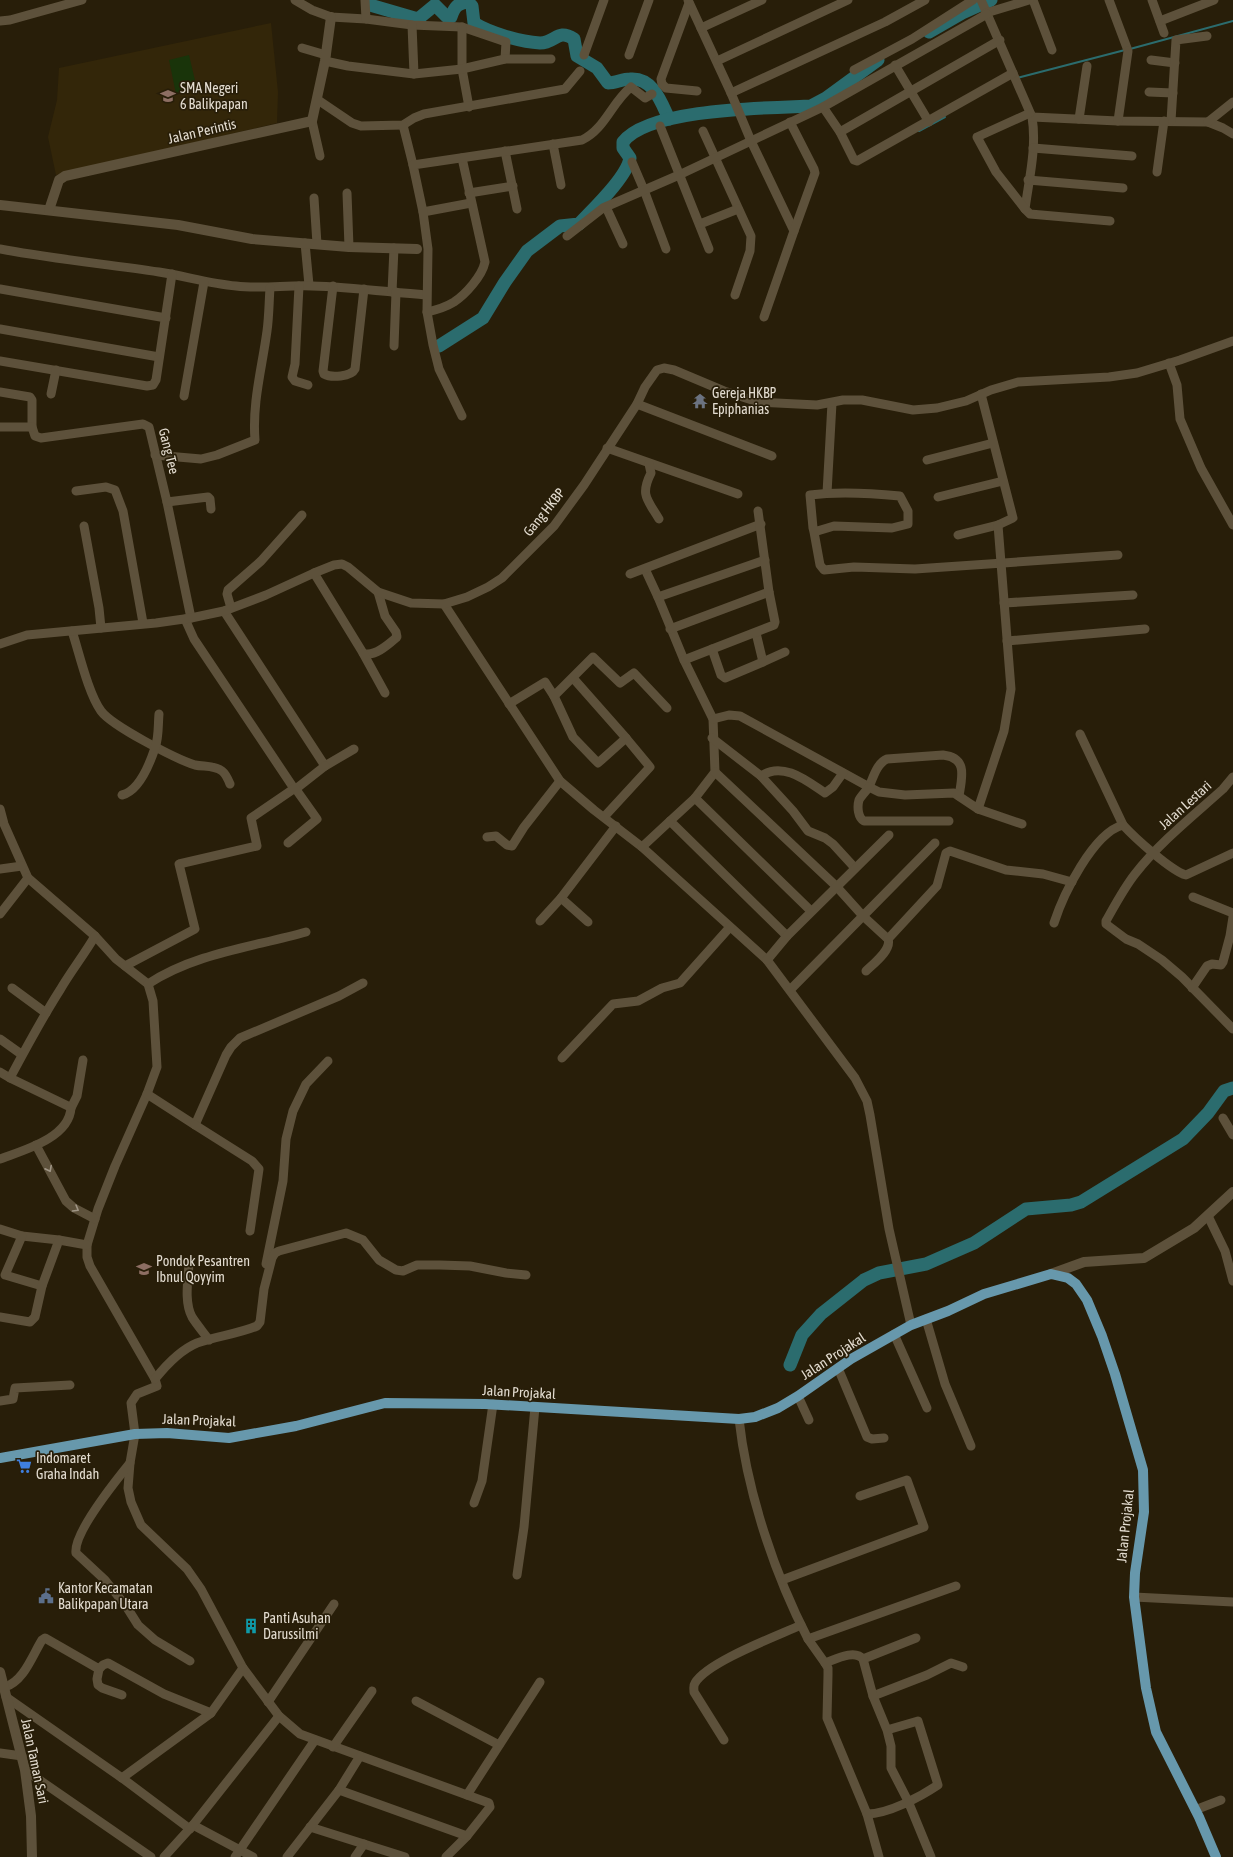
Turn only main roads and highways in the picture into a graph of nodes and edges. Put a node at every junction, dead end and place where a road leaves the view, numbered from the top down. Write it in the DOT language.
graph roads {
  1 [pos="0,1458"];
  2 [pos="1216,1857"];
  1 -- 2 [label="main road, Jalan Projakal"];
}
